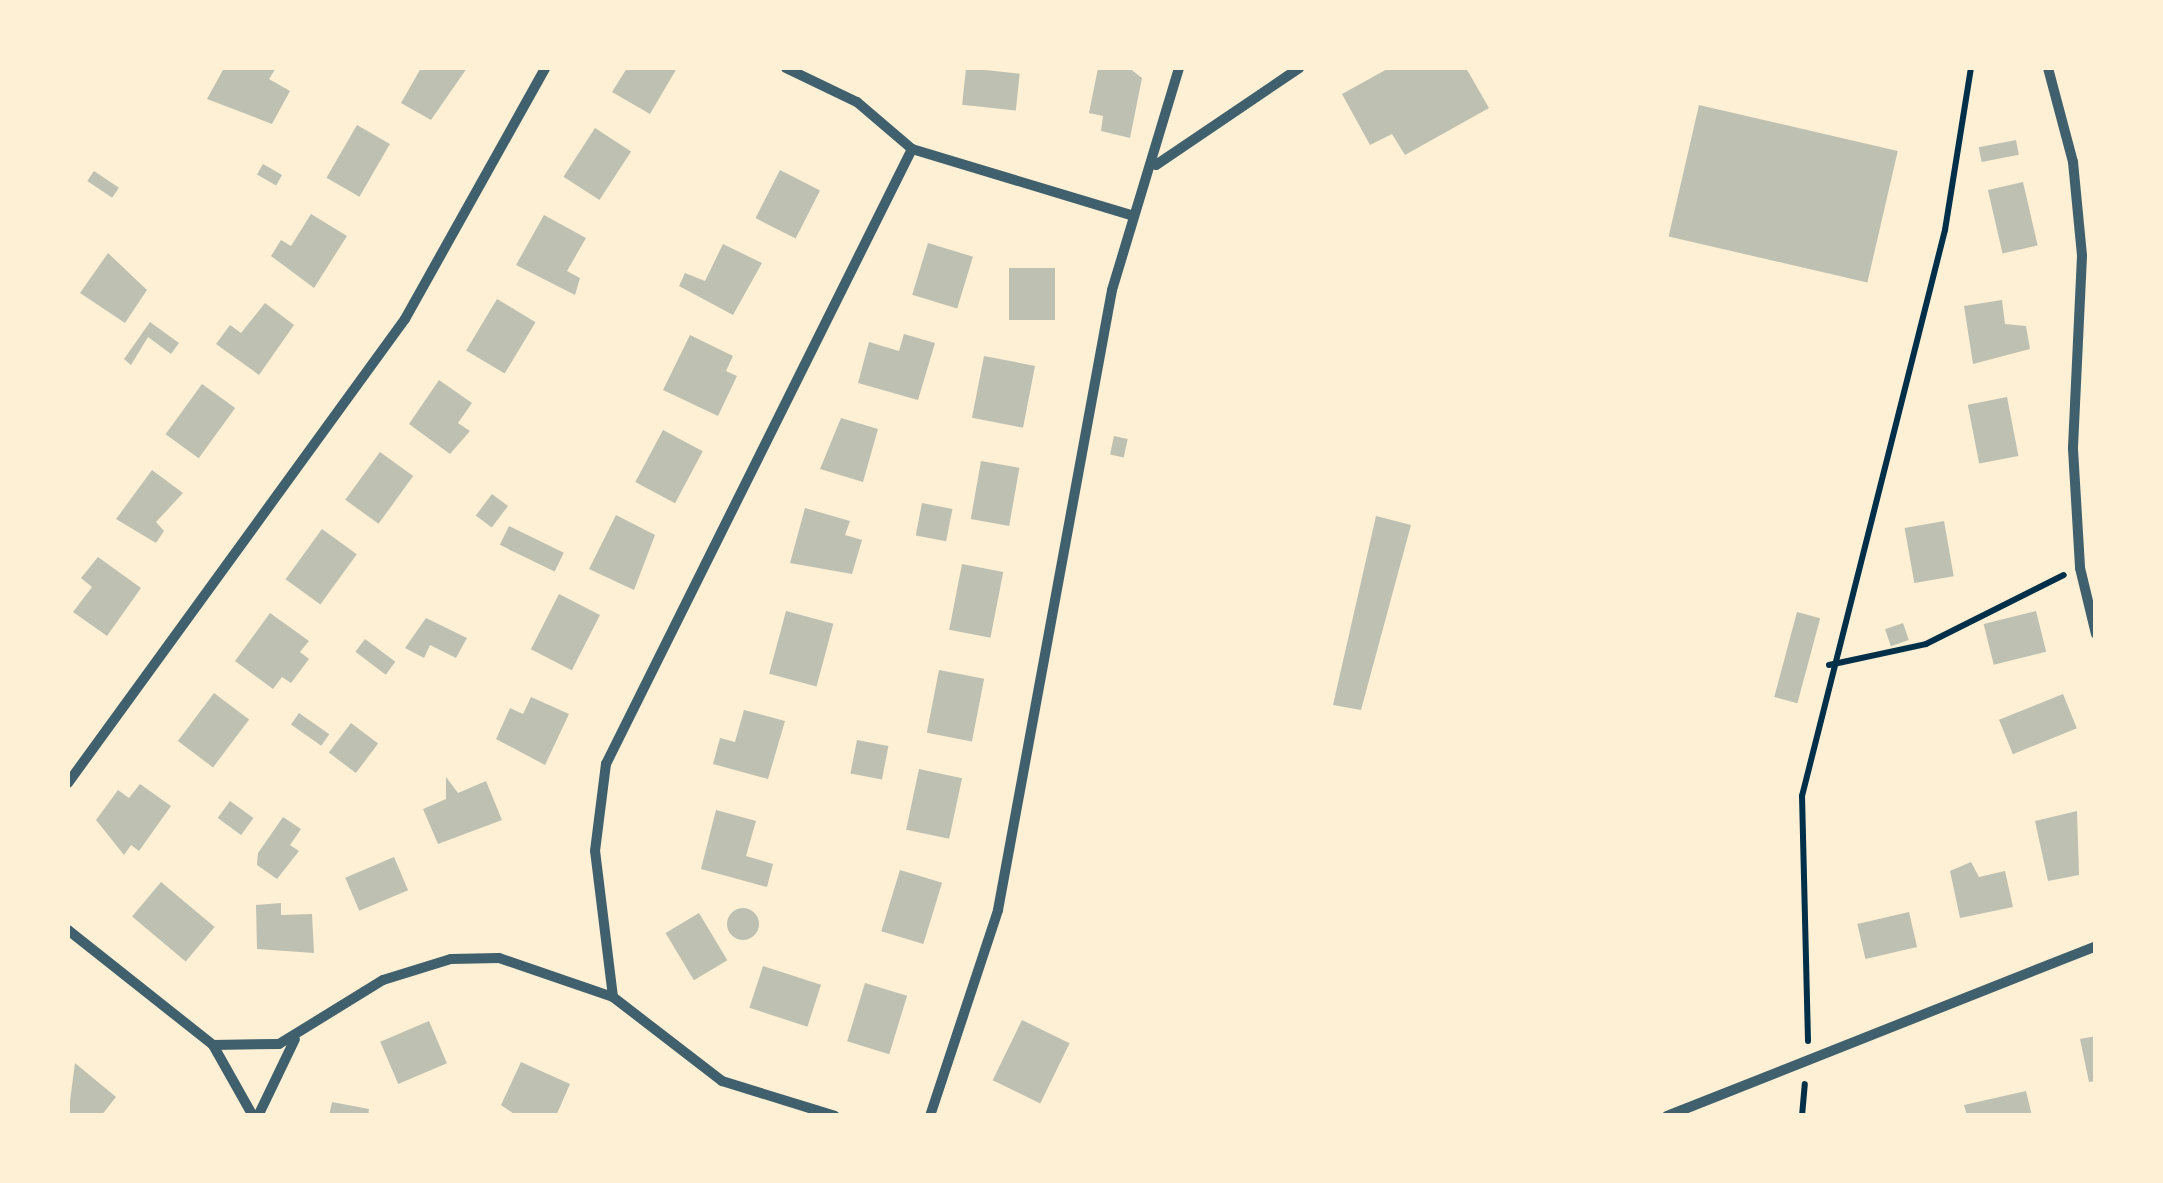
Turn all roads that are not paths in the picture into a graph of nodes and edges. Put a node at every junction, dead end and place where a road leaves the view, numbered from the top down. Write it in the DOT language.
graph roads {
  1 [pos="545,68"];
  2 [pos="786,68"];
  3 [pos="1179,68"];
  4 [pos="1299,68"];
  5 [pos="2048,68"];
  6 [pos="912,149"];
  7 [pos="1154,166"];
  8 [pos="1130,216"];
  9 [pos="2096,634"];
  10 [pos="68,783"];
  11 [pos="68,930"];
  12 [pos="2096,946"];
  13 [pos="612,997"];
  14 [pos="295,1038"];
  15 [pos="213,1045"];
  16 [pos="256,1116"];
  17 [pos="835,1116"];
  18 [pos="930,1116"];
  19 [pos="1667,1116"];
  1 -- 10 [label="street"];
  2 -- 6 [label="street"];
  3 -- 7 [label="street"];
  4 -- 7 [label="street"];
  5 -- 9 [label="street"];
  6 -- 8 [label="street"];
  6 -- 13 [label="street"];
  7 -- 8 [label="street"];
  8 -- 18 [label="street"];
  11 -- 15 [label="street"];
  12 -- 19 [label="street"];
  13 -- 14 [label="street"];
  13 -- 17 [label="street"];
  14 -- 15 [label="street"];
  14 -- 16 [label="street"];
  15 -- 16 [label="street"];
}
